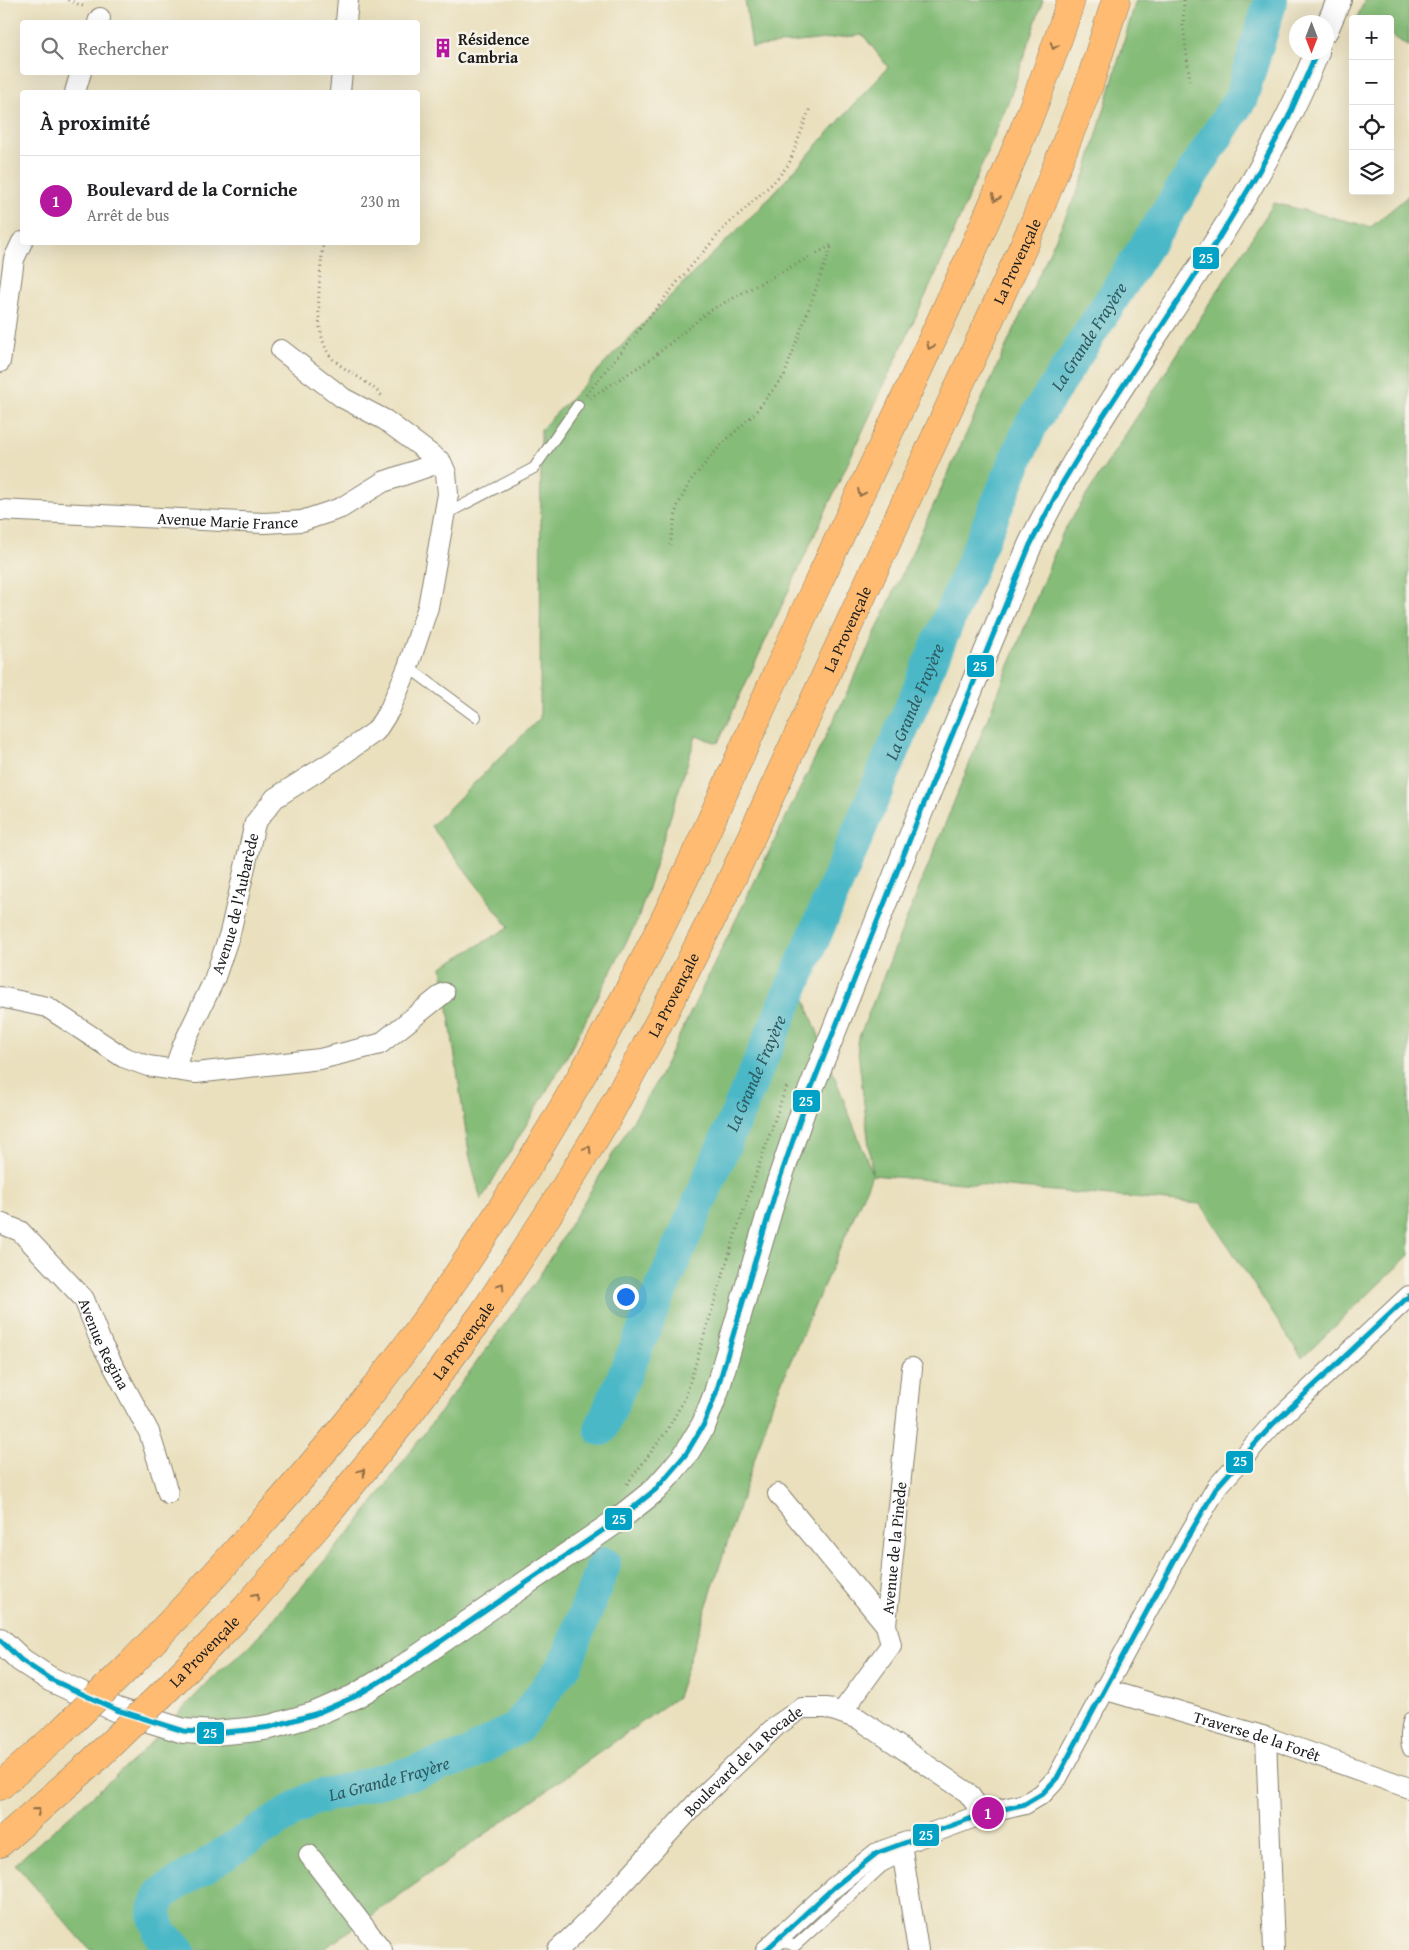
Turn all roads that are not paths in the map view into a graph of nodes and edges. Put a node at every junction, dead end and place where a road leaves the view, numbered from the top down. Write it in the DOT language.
graph roads {
  1 [pos="348,0"];
  2 [pos="1070,0"];
  3 [pos="1116,0"];
  4 [pos="1338,0"];
  5 [pos="1332,15"];
  6 [pos="346,20"];
  7 [pos="1314,60"];
  8 [pos="81,75"];
  9 [pos="342,75"];
  10 [pos="76,90"];
  11 [pos="340,90"];
  12 [pos="12,253"];
  13 [pos="281,350"];
  14 [pos="0,362"];
  15 [pos="578,405"];
  16 [pos="441,462"];
  17 [pos="0,510"];
  18 [pos="444,516"];
  19 [pos="408,667"];
  20 [pos="476,717"];
  21 [pos="444,993"];
  22 [pos="0,997"];
  23 [pos="174,1070"];
  24 [pos="0,1223"];
  25 [pos="1409,1296"];
  26 [pos="912,1368"];
  27 [pos="168,1494"];
  28 [pos="778,1494"];
  29 [pos="886,1625"];
  30 [pos="0,1640"];
  31 [pos="1103,1689"];
  32 [pos="842,1712"];
  33 [pos="1409,1718"];
  34 [pos="1266,1737"];
  35 [pos="1409,1751"];
  36 [pos="0,1786"];
  37 [pos="1409,1788"];
  38 [pos="983,1814"];
  39 [pos="0,1843"];
  40 [pos="902,1850"];
  41 [pos="309,1855"];
  42 [pos="772,1945"];
  43 [pos="382,1950"];
  44 [pos="558,1950"];
  45 [pos="918,1950"];
  46 [pos="1274,1950"];
  1 -- 6 [label="street"];
  2 -- 36 [label="highway, one-way, bridge"];
  39 -- 3 [label="highway, La Provençale, one-way, bridge"];
  4 -- 5 [label="street"];
  7 -- 30 [label="street"];
  8 -- 10 [label="street"];
  9 -- 11 [label="street"];
  12 -- 14 [label="street"];
  13 -- 16 [label="street"];
  15 -- 18 [label="lane"];
  16 -- 17 [label="street, Avenue Marie France"];
  16 -- 18 [label="street, Avenue de l'Aubarède"];
  18 -- 19 [label="street, Avenue de l'Aubarède"];
  19 -- 20 [label="lane"];
  19 -- 23 [label="street, Avenue de l'Aubarède"];
  21 -- 23 [label="street"];
  22 -- 23 [label="street"];
  24 -- 27 [label="street, Avenue Regina"];
  25 -- 31 [label="street"];
  26 -- 29 [label="street, Avenue de la Pinède"];
  28 -- 29 [label="street"];
  29 -- 32 [label="street, Avenue de la Pinède"];
  31 -- 34 [label="street, Traverse de la Forêt"];
  31 -- 38 [label="street"];
  32 -- 38 [label="street, Boulevard de la Rocade"];
  32 -- 44 [label="street, Boulevard de la Rocade"];
  33 -- 35 [label="lane"];
  34 -- 37 [label="street, Traverse de la Forêt"];
  34 -- 46 [label="street"];
  38 -- 40 [label="street"];
  40 -- 42 [label="street"];
  40 -- 45 [label="street"];
  41 -- 43 [label="street"];
}
